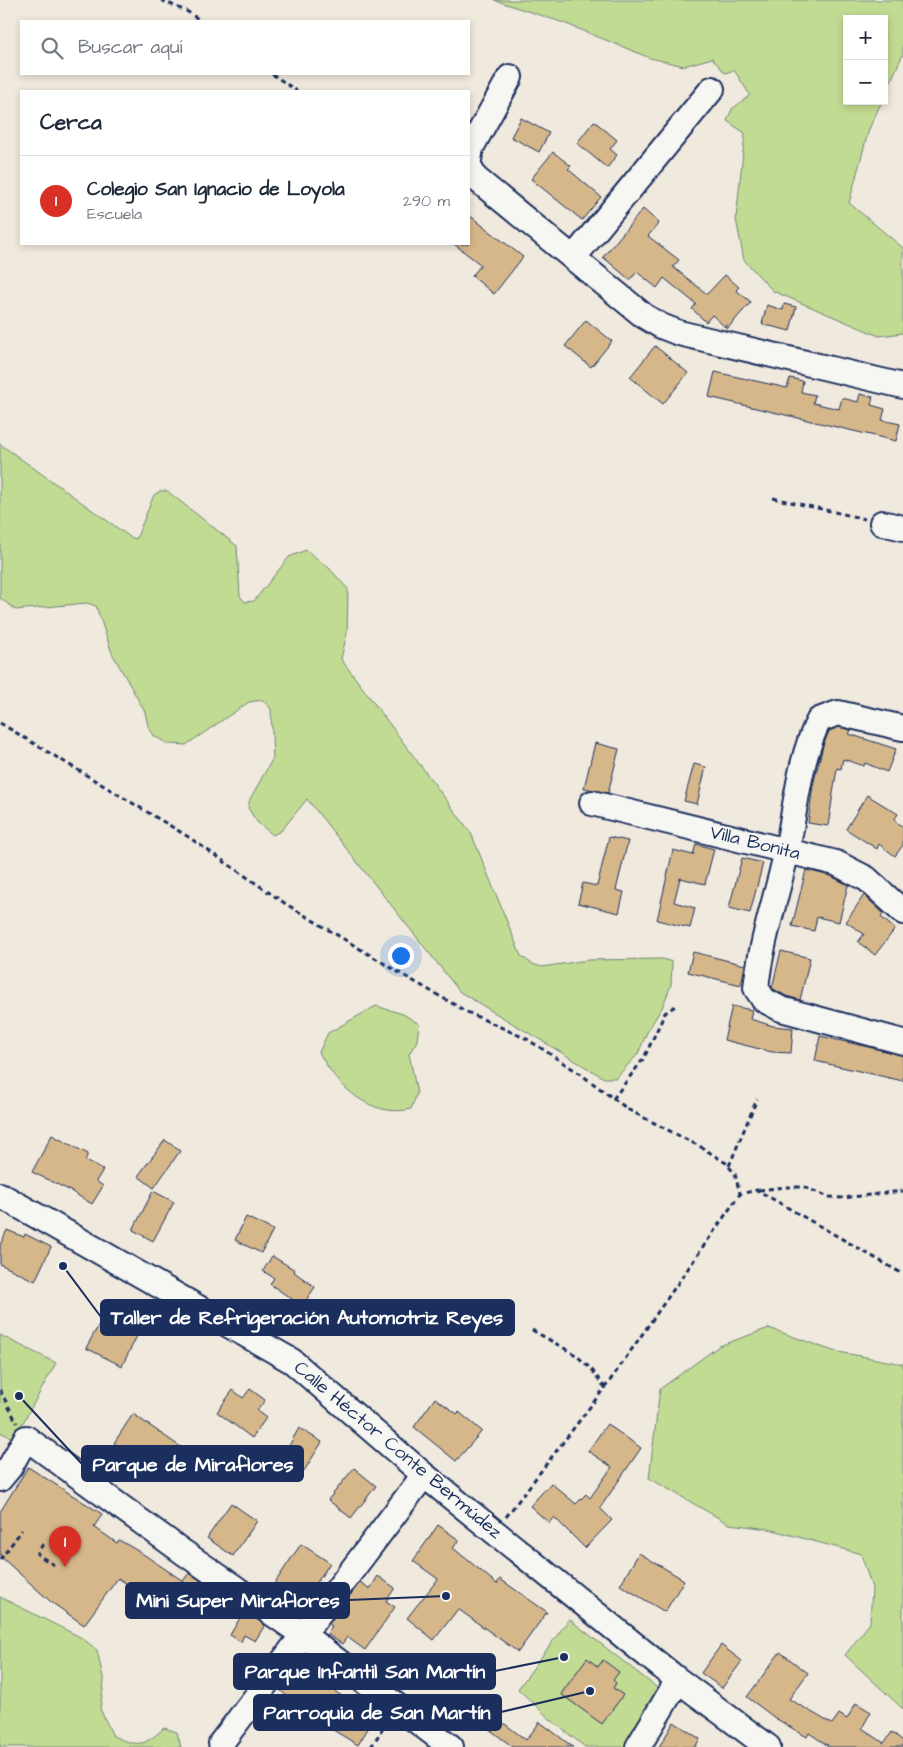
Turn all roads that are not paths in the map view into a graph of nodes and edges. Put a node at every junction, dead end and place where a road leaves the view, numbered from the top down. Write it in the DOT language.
graph roads {
  1 [pos="510,77"];
  2 [pos="712,89"];
  3 [pos="470,154"];
  4 [pos="470,168"];
  5 [pos="574,257"];
  6 [pos="903,386"];
  7 [pos="903,728"];
  8 [pos="592,803"];
  9 [pos="787,851"];
  10 [pos="903,912"];
  11 [pos="903,1042"];
  12 [pos="0,1195"];
  13 [pos="3,1469"];
  14 [pos="424,1475"];
  15 [pos="302,1634"];
  16 [pos="678,1680"];
  17 [pos="221,1743"];
  18 [pos="451,1747"];
  19 [pos="638,1747"];
  20 [pos="768,1747"];
  1 -- 3 [label="street"];
  2 -- 5 [label="street"];
  4 -- 5 [label="street"];
  5 -- 6 [label="street"];
  7 -- 9 [label="street"];
  8 -- 9 [label="street, Villa Bonita"];
  9 -- 10 [label="street, Villa Bonita"];
  9 -- 11 [label="street"];
  12 -- 14 [label="street, Calle Héctor Conte Bermúdez"];
  13 -- 15 [label="street"];
  14 -- 15 [label="street"];
  14 -- 16 [label="street, Calle Héctor Conte Bermúdez"];
  15 -- 17 [label="street"];
  15 -- 18 [label="street"];
  16 -- 19 [label="street"];
  16 -- 20 [label="street, Calle Héctor Conte Bermúdez"];
}
